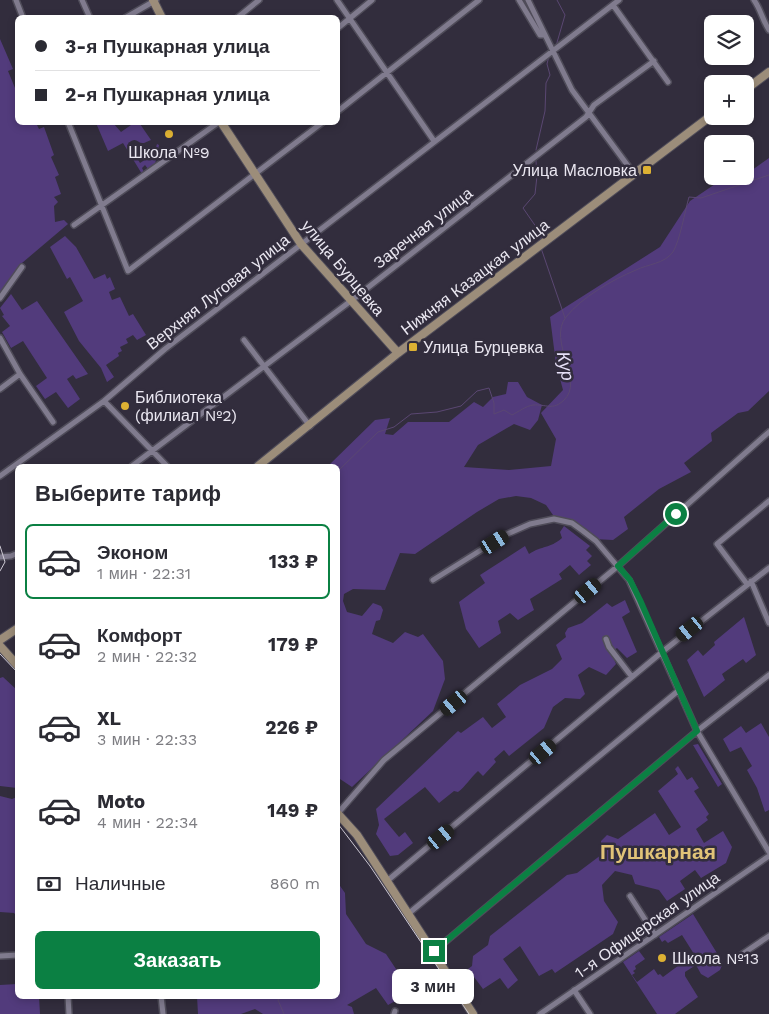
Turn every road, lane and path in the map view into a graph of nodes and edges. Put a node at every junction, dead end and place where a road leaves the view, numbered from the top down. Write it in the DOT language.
graph roads {
  1 [pos="16,0"];
  2 [pos="82,0"];
  3 [pos="259,0"];
  4 [pos="338,0"];
  5 [pos="372,0"];
  6 [pos="479,0"];
  7 [pos="519,0"];
  8 [pos="528,0"];
  9 [pos="619,0"];
  10 [pos="754,0"];
  11 [pos="155,1"];
  12 [pos="613,5"];
  13 [pos="23,15"];
  14 [pos="89,15"];
  15 [pos="130,15"];
  16 [pos="161,15"];
  17 [pos="241,15"];
  18 [pos="349,18"];
  19 [pos="340,26"];
  20 [pos="769,30"];
  21 [pos="544,35"];
  22 [pos="552,50"];
  23 [pos="654,61"];
  24 [pos="387,72"];
  25 [pos="769,72"];
  26 [pos="668,82"];
  27 [pos="754,83"];
  28 [pos="340,109"];
  29 [pos="588,112"];
  30 [pos="704,121"];
  31 [pos="69,125"];
  32 [pos="216,125"];
  33 [pos="222,125"];
  34 [pos="319,125"];
  35 [pos="434,141"];
  36 [pos="634,174"];
  37 [pos="256,175"];
  38 [pos="102,205"];
  39 [pos="74,224"];
  40 [pos="301,244"];
  41 [pos="22,267"];
  42 [pos="0,298"];
  43 [pos="352,300"];
  44 [pos="0,338"];
  45 [pos="244,340"];
  46 [pos="398,353"];
  47 [pos="264,366"];
  48 [pos="20,374"];
  49 [pos="0,389"];
  50 [pos="104,401"];
  51 [pos="52,422"];
  52 [pos="310,426"];
  53 [pos="769,432"];
  54 [pos="152,452"];
  55 [pos="17,464"];
  56 [pos="135,464"];
  57 [pos="165,464"];
  58 [pos="261,464"];
  59 [pos="15,465"];
  60 [pos="0,476"];
  61 [pos="769,502"];
  62 [pos="15,555"];
  63 [pos="0,557"];
  64 [pos="618,566"];
  65 [pos="769,568"];
  66 [pos="433,580"];
  67 [pos="749,582"];
  68 [pos="769,624"];
  69 [pos="15,630"];
  70 [pos="606,639"];
  71 [pos="0,640"];
  72 [pos="0,646"];
  73 [pos="662,652"];
  74 [pos="15,663"];
  75 [pos="769,675"];
  76 [pos="632,677"];
  77 [pos="678,691"];
  78 [pos="697,731"];
  79 [pos="340,812"];
  80 [pos="340,816"];
  81 [pos="769,850"];
  82 [pos="769,856"];
  83 [pos="387,881"];
  84 [pos="630,896"];
  85 [pos="408,914"];
  86 [pos="655,935"];
  87 [pos="769,936"];
  88 [pos="433,952"];
  89 [pos="15,955"];
  90 [pos="741,955"];
  91 [pos="0,956"];
  92 [pos="574,990"];
  93 [pos="68,999"];
  94 [pos="161,999"];
  95 [pos="69,1014"];
  96 [pos="163,1014"];
  97 [pos="473,1014"];
  98 [pos="540,1014"];
  99 [pos="590,1014"];
  1 -- 13 [label="street"];
  2 -- 14 [label="street"];
  3 -- 17 [label="street"];
  4 -- 18 [label="street"];
  5 -- 18 [label="street"];
  6 -- 24 [label="street"];
  7 -- 21 [label="street"];
  8 -- 21 [label="street"];
  9 -- 12 [label="street, Верхняя Луговая улица"];
  10 -- 20 [label="street"];
  11 -- 15 [label="street"];
  11 -- 16 [label="street"];
  12 -- 22 [label="street, Верхняя Луговая улица"];
  12 -- 23 [label="street"];
  18 -- 19 [label="street"];
  18 -- 24 [label="street"];
  21 -- 22 [label="street"];
  22 -- 29 [label="street"];
  22 -- 35 [label="street, Верхняя Луговая улица"];
  23 -- 26 [label="street"];
  23 -- 29 [label="street, Заречная улица"];
  24 -- 28 [label="street"];
  24 -- 35 [label="street"];
  25 -- 27 [label="street"];
  29 -- 36 [label="street"];
  29 -- 43 [label="street, Заречная улица"];
  30 -- 36 [label="street, Нижняя Казацкая улица"];
  31 -- 38 [label="street"];
  32 -- 38 [label="street"];
  33 -- 37 [label="street, улица Бурцевка"];
  34 -- 37 [label="street"];
  35 -- 40 [label="street, Верхняя Луговая улица"];
  36 -- 46 [label="street, Нижняя Казацкая улица"];
  37 -- 38 [label="street"];
  37 -- 40 [label="street, улица Бурцевка"];
  38 -- 39 [label="street"];
  40 -- 43 [label="street, улица Бурцевка"];
  40 -- 50 [label="street, Верхняя Луговая улица"];
  41 -- 42 [label="street"];
  43 -- 46 [label="street, улица Бурцевка"];
  43 -- 47 [label="street, Заречная улица"];
  44 -- 48 [label="street"];
  45 -- 47 [label="street"];
  46 -- 52 [label="street, Нижняя Казацкая улица"];
  47 -- 52 [label="street"];
  47 -- 54 [label="street, Заречная улица"];
  48 -- 49 [label="street"];
  48 -- 51 [label="street"];
  50 -- 54 [label="street"];
  50 -- 55 [label="street, Верхняя Луговая улица"];
  52 -- 58 [label="street, Нижняя Казацкая улица"];
  53 -- 64 [label="street"];
  54 -- 56 [label="street, Заречная улица"];
  54 -- 57 [label="street"];
  59 -- 60 [label="street, Верхняя Луговая улица"];
  61 -- 67 [label="street"];
  62 -- 63 [label="street"];
  64 -- 66 [label="street"];
  64 -- 73 [label="street"];
  64 -- 79 [label="street"];
  65 -- 67 [label="street"];
  67 -- 68 [label="street"];
  67 -- 73 [label="street"];
  69 -- 71 [label="street"];
  70 -- 76 [label="street"];
  72 -- 74 [label="street"];
  73 -- 76 [label="street"];
  73 -- 77 [label="street"];
  75 -- 78 [label="street"];
  76 -- 83 [label="street"];
  77 -- 78 [label="street"];
  77 -- 85 [label="street"];
  78 -- 81 [label="street"];
  78 -- 88 [label="street"];
  80 -- 83 [label="street"];
  82 -- 86 [label="street, 1-я Офицерская улица"];
  83 -- 85 [label="street"];
  84 -- 86 [label="street"];
  85 -- 88 [label="street"];
  86 -- 92 [label="street, 1-я Офицерская улица"];
  87 -- 90 [label="street"];
  88 -- 97 [label="street"];
  89 -- 91 [label="street"];
  92 -- 98 [label="street, 1-я Офицерская улица"];
  92 -- 99 [label="street"];
  93 -- 95 [label="street"];
  94 -- 96 [label="street"];
}
